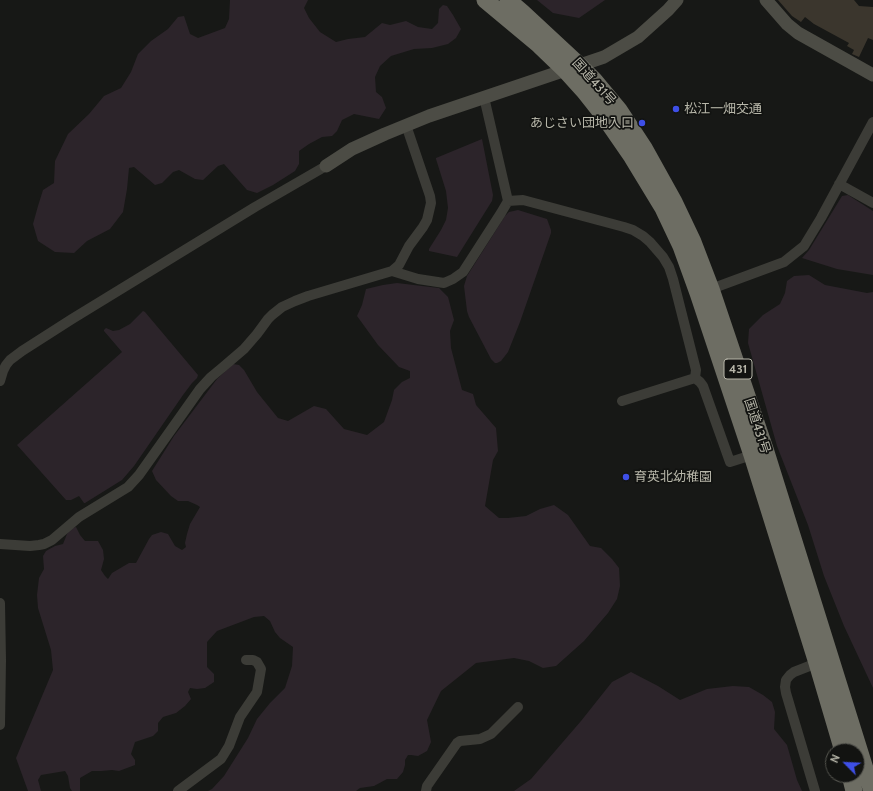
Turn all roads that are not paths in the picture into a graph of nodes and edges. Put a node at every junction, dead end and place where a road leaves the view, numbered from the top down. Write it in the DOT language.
graph roads {
  1 [pos="485,0"];
  2 [pos="508,0"];
  3 [pos="677,0"];
  4 [pos="766,0"];
  5 [pos="572,67"];
  6 [pos="873,75"];
  7 [pos="484,97"];
  8 [pos="873,122"];
  9 [pos="406,125"];
  10 [pos="869,140"];
  11 [pos="326,166"];
  12 [pos="839,184"];
  13 [pos="508,201"];
  14 [pos="873,203"];
  15 [pos="392,271"];
  16 [pos="711,289"];
  17 [pos="695,378"];
  18 [pos="0,381"];
  19 [pos="622,401"];
  20 [pos="752,455"];
  21 [pos="0,544"];
  22 [pos="0,603"];
  23 [pos="246,660"];
  24 [pos="817,663"];
  25 [pos="518,707"];
  26 [pos="0,725"];
  27 [pos="841,743"];
  28 [pos="178,791"];
  29 [pos="426,791"];
  30 [pos="815,791"];
  31 [pos="872,791"];
  1 -- 5 [label="highway, 国道431号 / 431"];
  2 -- 5 [label="highway, 国道431号 / 431"];
  3 -- 5 [label="street"];
  4 -- 6 [label="street"];
  5 -- 7 [label="street"];
  5 -- 16 [label="highway, 国道431号 / 431"];
  5 -- 20 [label="highway, 国道431号 / 431"];
  7 -- 9 [label="street"];
  7 -- 13 [label="street"];
  8 -- 10 [label="street"];
  9 -- 11 [label="street"];
  9 -- 15 [label="street"];
  10 -- 12 [label="street"];
  11 -- 18 [label="street"];
  12 -- 14 [label="street"];
  12 -- 16 [label="street"];
  13 -- 15 [label="street"];
  13 -- 17 [label="street"];
  15 -- 21 [label="street"];
  16 -- 31 [label="highway, 国道431号 / 431"];
  17 -- 19 [label="street"];
  17 -- 20 [label="street"];
  20 -- 24 [label="highway, 国道431号 / 431"];
  22 -- 26 [label="street"];
  23 -- 28 [label="street"];
  24 -- 27 [label="highway, 国道431号 / 431"];
  24 -- 30 [label="street"];
  25 -- 29 [label="street"];
}
